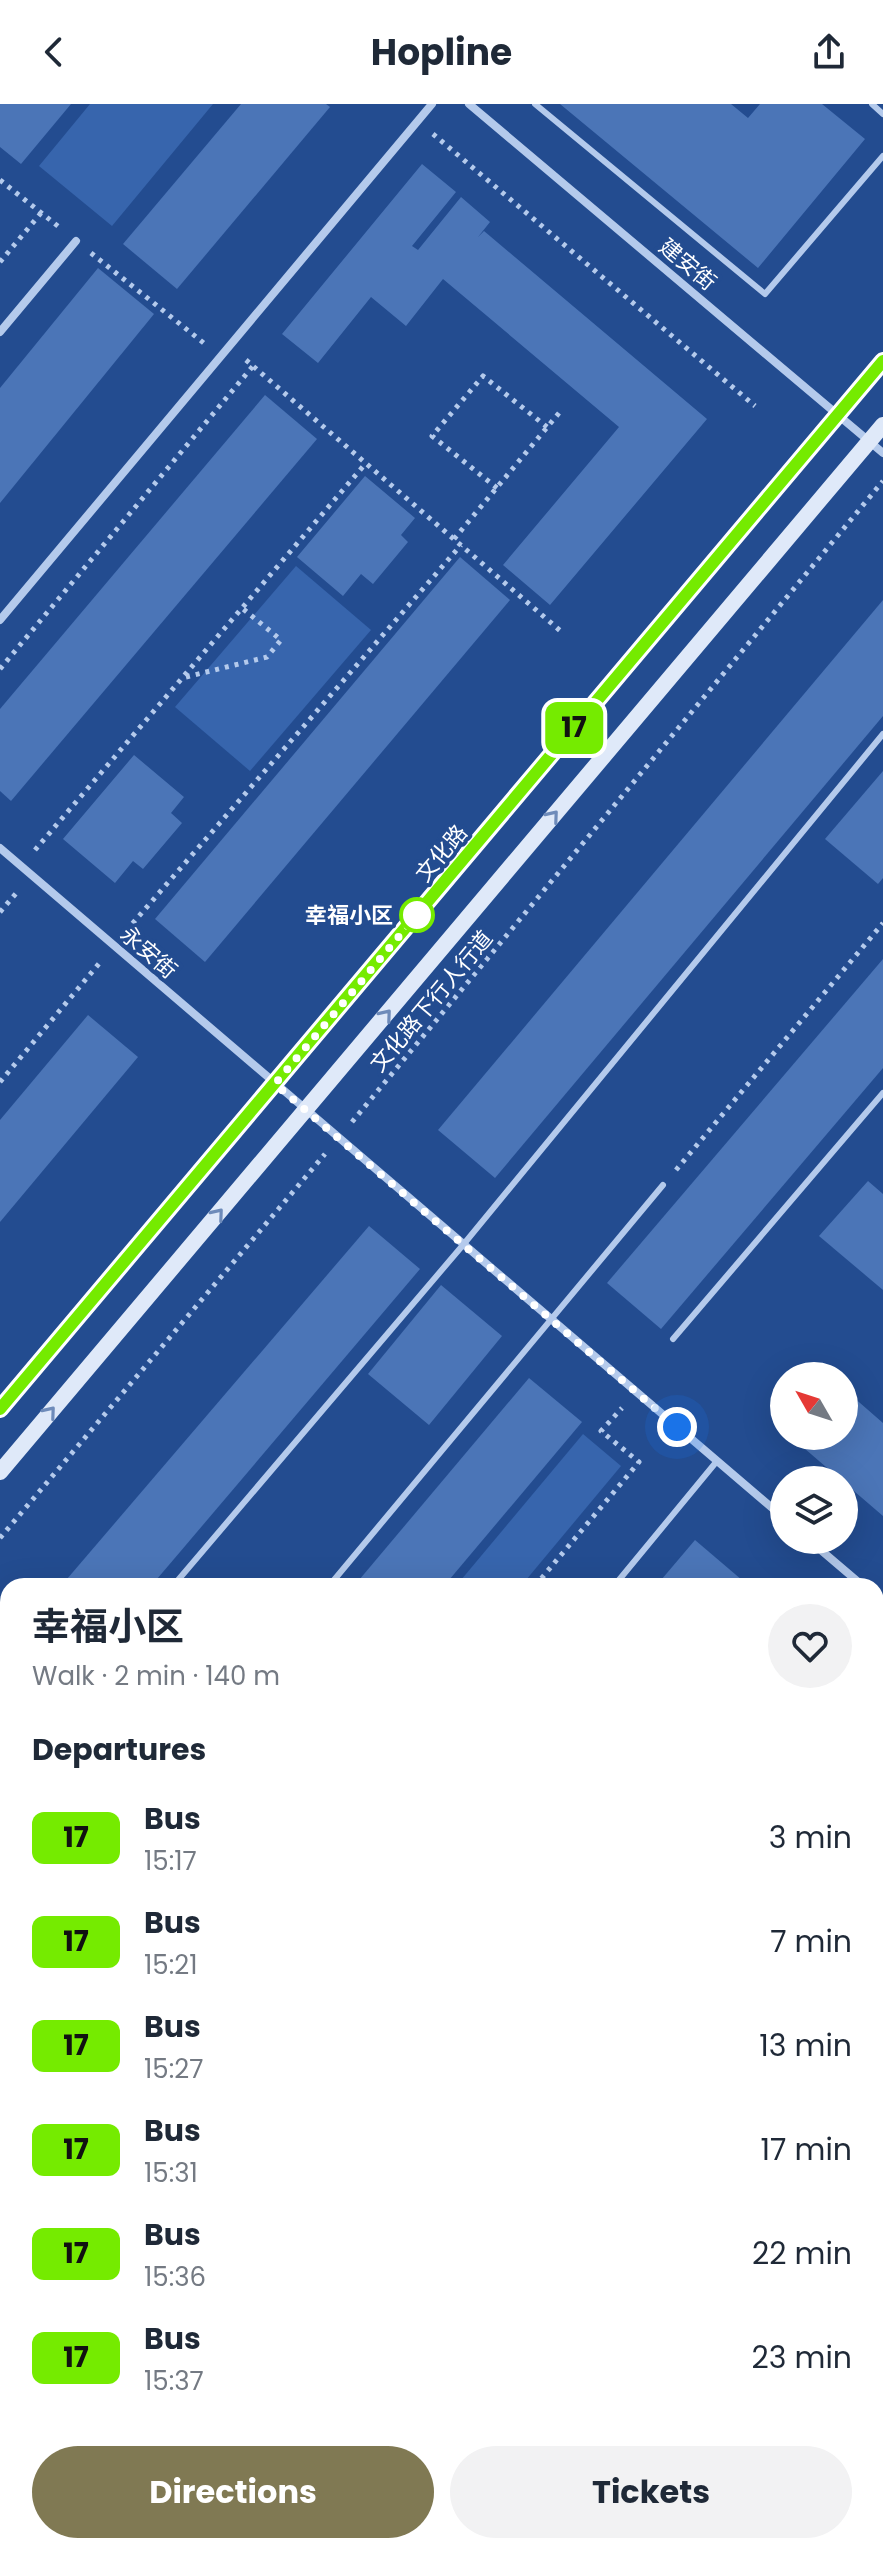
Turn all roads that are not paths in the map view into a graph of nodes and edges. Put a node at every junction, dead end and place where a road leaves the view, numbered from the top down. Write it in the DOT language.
graph roads {
  1 [pos="432,104"];
  2 [pos="469,104"];
  3 [pos="535,104"];
  4 [pos="872,104"];
  5 [pos="883,114"];
  6 [pos="883,156"];
  7 [pos="76,241"];
  8 [pos="0,332"];
  9 [pos="883,361"];
  10 [pos="839,414"];
  11 [pos="883,425"];
  12 [pos="869,441"];
  13 [pos="883,453"];
  14 [pos="0,620"];
  15 [pos="883,734"];
  16 [pos="0,848"];
  17 [pos="275,1084"];
  18 [pos="883,1093"];
  19 [pos="306,1110"];
  20 [pos="663,1185"];
  21 [pos="463,1245"];
  22 [pos="552,1320"];
  23 [pos="673,1339"];
  24 [pos="0,1409"];
  25 [pos="717,1461"];
  26 [pos="0,1472"];
  27 [pos="770,1506"];
  28 [pos="825,1554"];
  29 [pos="180,1578"];
  30 [pos="336,1578"];
  31 [pos="621,1578"];
  32 [pos="854,1578"];
  1 -- 14 [label="street"];
  2 -- 10 [label="street, 建安街"];
  3 -- 6 [label="lane"];
  4 -- 5 [label="lane"];
  7 -- 8 [label="street"];
  9 -- 10 [label="main road, 文化路"];
  10 -- 12 [label="street, 建安街"];
  10 -- 17 [label="main road, 文化路"];
  11 -- 12 [label="main road"];
  12 -- 13 [label="street, 建安街"];
  19 -- 12 [label="main road, one-way"];
  15 -- 21 [label="lane"];
  16 -- 17 [label="street, 永安街"];
  17 -- 19 [label="street, 永安街"];
  17 -- 24 [label="main road, 文化路"];
  18 -- 23 [label="lane"];
  19 -- 21 [label="street"];
  26 -- 19 [label="main road, one-way"];
  20 -- 22 [label="lane"];
  21 -- 22 [label="street"];
  21 -- 29 [label="lane"];
  22 -- 25 [label="street"];
  22 -- 30 [label="lane"];
  25 -- 27 [label="street"];
  25 -- 31 [label="lane"];
  28 -- 32 [label="street"];
}
